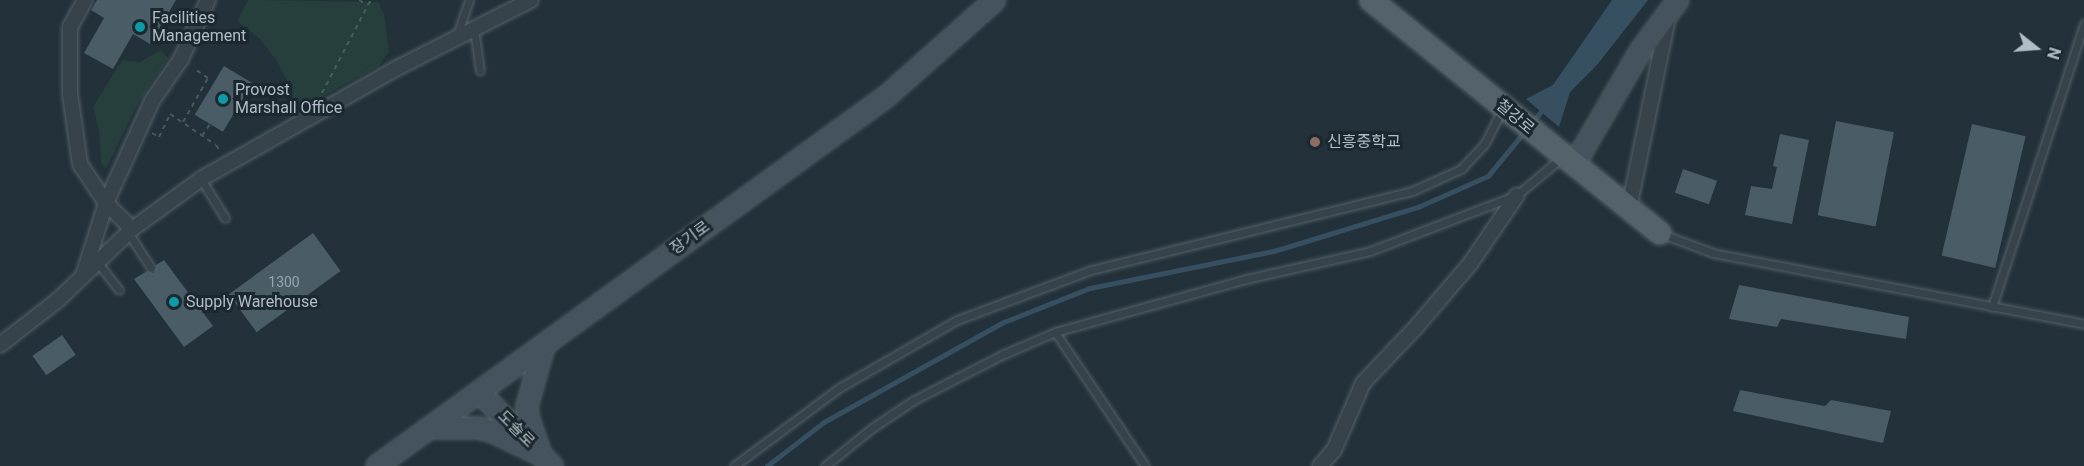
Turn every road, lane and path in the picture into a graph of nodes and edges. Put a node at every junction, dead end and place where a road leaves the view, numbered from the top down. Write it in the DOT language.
graph roads {
  1 [pos="85,0"];
  2 [pos="208,0"];
  3 [pos="359,0"];
  4 [pos="371,0"];
  5 [pos="468,0"];
  6 [pos="531,0"];
  7 [pos="995,0"];
  8 [pos="1371,0"];
  9 [pos="1675,3"];
  10 [pos="368,5"];
  11 [pos="2084,24"];
  12 [pos="473,28"];
  13 [pos="456,38"];
  14 [pos="181,59"];
  15 [pos="480,71"];
  16 [pos="1506,109"];
  17 [pos="321,111"];
  18 [pos="183,122"];
  19 [pos="210,124"];
  20 [pos="140,126"];
  21 [pos="202,136"];
  22 [pos="1563,157"];
  23 [pos="228,163"];
  24 [pos="201,179"];
  25 [pos="1516,195"];
  26 [pos="106,203"];
  27 [pos="1629,208"];
  28 [pos="225,218"];
  29 [pos="131,232"];
  30 [pos="1660,233"];
  31 [pos="98,263"];
  32 [pos="151,268"];
  33 [pos="83,276"];
  34 [pos="118,290"];
  35 [pos="1992,307"];
  36 [pos="2084,324"];
  37 [pos="1055,332"];
  38 [pos="0,345"];
  39 [pos="544,346"];
  40 [pos="480,393"];
  41 [pos="430,428"];
  42 [pos="546,460"];
  43 [pos="377,466"];
  44 [pos="734,466"];
  45 [pos="825,466"];
  46 [pos="1145,466"];
  47 [pos="1320,466"];
  1 -- 26 [label="street"];
  2 -- 14 [label="street"];
  3 -- 10 [label="path"];
  4 -- 10 [label="path"];
  5 -- 13 [label="lane"];
  6 -- 12 [label="street"];
  7 -- 39 [label="main road, 장기로"];
  8 -- 16 [label="main road, 철강로"];
  9 -- 22 [label="main road"];
  9 -- 27 [label="street"];
  10 -- 17 [label="path"];
  11 -- 35 [label="lane"];
  12 -- 13 [label="street"];
  12 -- 15 [label="lane"];
  13 -- 17 [label="street"];
  14 -- 18 [label="path"];
  14 -- 20 [label="street"];
  16 -- 22 [label="main road, 철강로"];
  16 -- 44 [label="lane"];
  17 -- 23 [label="street"];
  18 -- 20 [label="path"];
  18 -- 21 [label="path"];
  19 -- 21 [label="path"];
  20 -- 26 [label="street"];
  21 -- 23 [label="path"];
  22 -- 25 [label="lane"];
  22 -- 27 [label="main road, 철강로"];
  23 -- 24 [label="street"];
  24 -- 28 [label="lane"];
  24 -- 29 [label="street"];
  25 -- 37 [label="lane"];
  25 -- 47 [label="street"];
  26 -- 29 [label="street"];
  26 -- 33 [label="street"];
  27 -- 30 [label="main road, 철강로"];
  29 -- 31 [label="street"];
  29 -- 32 [label="lane"];
  30 -- 35 [label="lane"];
  31 -- 33 [label="street"];
  31 -- 34 [label="lane"];
  33 -- 38 [label="street"];
  35 -- 36 [label="lane"];
  37 -- 45 [label="lane"];
  37 -- 46 [label="lane"];
  39 -- 40 [label="main road, 장기로"];
  39 -- 42 [label="main road"];
  40 -- 41 [label="main road, 장기로"];
  40 -- 42 [label="main road, 도솔로"];
  41 -- 42 [label="main road"];
  41 -- 43 [label="main road, 장기로"];
}
